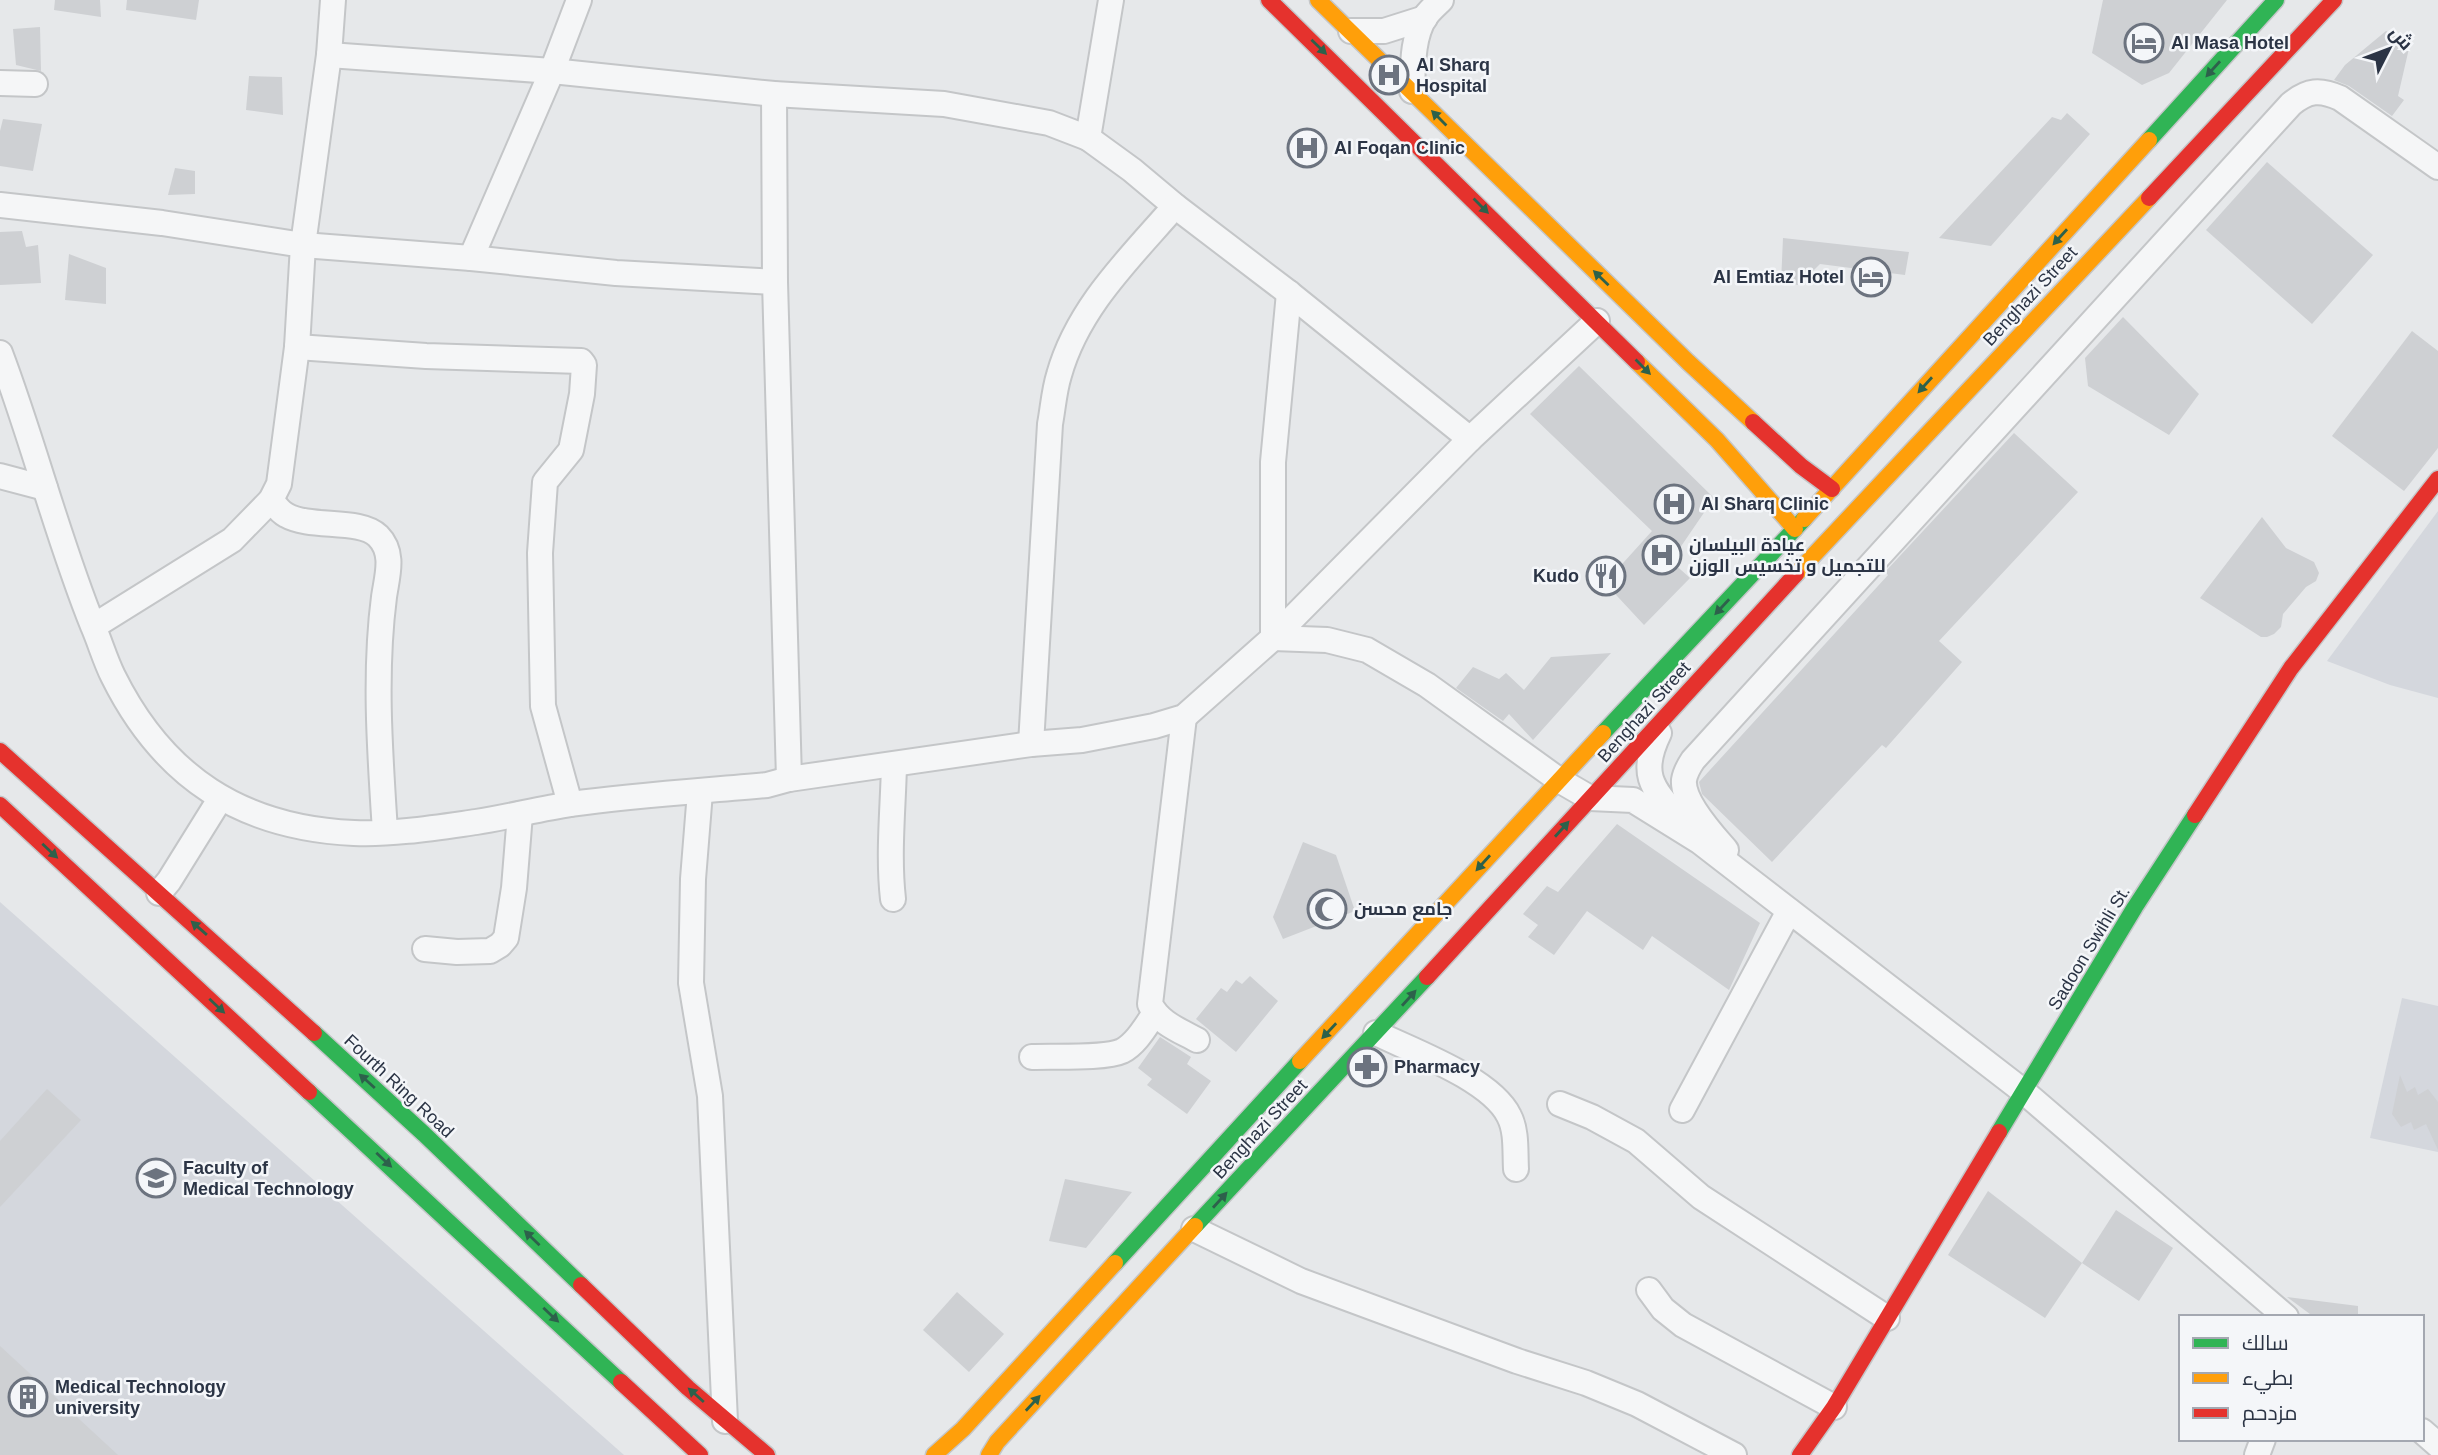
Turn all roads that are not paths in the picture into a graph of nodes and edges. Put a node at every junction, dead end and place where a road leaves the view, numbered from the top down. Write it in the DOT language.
graph roads {
  1 [pos="332,0"];
  2 [pos="579,0"];
  3 [pos="1111,0"];
  4 [pos="1269,0"];
  5 [pos="1318,0"];
  6 [pos="2276,0"];
  7 [pos="2334,0"];
  8 [pos="1433,9"];
  9 [pos="1351,32"];
  10 [pos="329,55"];
  11 [pos="552,71"];
  12 [pos="0,83"];
  13 [pos="35,84"];
  14 [pos="1412,91"];
  15 [pos="774,94"];
  16 [pos="1088,138"];
  17 [pos="2438,167"];
  18 [pos="0,205"];
  19 [pos="1175,206"];
  20 [pos="303,245"];
  21 [pos="471,258"];
  22 [pos="775,282"];
  23 [pos="1289,293"];
  24 [pos="1597,321"];
  25 [pos="297,347"];
  26 [pos="0,353"];
  27 [pos="1470,439"];
  28 [pos="1752,449"];
  29 [pos="0,476"];
  30 [pos="2438,479"];
  31 [pos="45,488"];
  32 [pos="1832,489"];
  33 [pos="271,500"];
  34 [pos="1795,528"];
  35 [pos="93,626"];
  36 [pos="1273,638"];
  37 [pos="1668,715"];
  38 [pos="1184,717"];
  39 [pos="1031,744"];
  40 [pos="0,751"];
  41 [pos="894,765"];
  42 [pos="789,779"];
  43 [pos="1559,780"];
  44 [pos="699,792"];
  45 [pos="220,799"];
  46 [pos="1590,799"];
  47 [pos="570,804"];
  48 [pos="0,805"];
  49 [pos="520,814"];
  50 [pos="385,831"];
  51 [pos="1699,841"];
  52 [pos="159,893"];
  53 [pos="1764,893"];
  54 [pos="893,900"];
  55 [pos="1789,911"];
  56 [pos="425,949"];
  57 [pos="1155,1013"];
  58 [pos="1376,1033"];
  59 [pos="1197,1040"];
  60 [pos="1032,1057"];
  61 [pos="2023,1091"];
  62 [pos="1560,1104"];
  63 [pos="1682,1110"];
  64 [pos="1516,1169"];
  65 [pos="1194,1229"];
  66 [pos="1649,1290"];
  67 [pos="2285,1315"];
  68 [pos="1887,1318"];
  69 [pos="1834,1407"];
  70 [pos="725,1421"];
  71 [pos="2424,1434"];
  72 [pos="2438,1445"];
  73 [pos="701,1455"];
  74 [pos="767,1455"];
  75 [pos="934,1455"];
  76 [pos="989,1455"];
  77 [pos="1734,1455"];
  78 [pos="1800,1455"];
  1 -- 10 [label="street"];
  2 -- 11 [label="street"];
  3 -- 16 [label="street"];
  4 -- 24 [label="main road, one-way"];
  5 -- 9 [label="main road"];
  6 -- 32 [label="main road, Benghazi Street, one-way"];
  7 -- 37 [label="main road, Benghazi Street"];
  8 -- 9 [label="street"];
  8 -- 14 [label="street"];
  9 -- 14 [label="main road"];
  10 -- 11 [label="street"];
  10 -- 20 [label="street"];
  11 -- 15 [label="street"];
  11 -- 21 [label="street"];
  12 -- 13 [label="street"];
  28 -- 14 [label="main road, one-way"];
  15 -- 16 [label="street"];
  15 -- 22 [label="street"];
  16 -- 19 [label="street"];
  17 -- 53 [label="street"];
  18 -- 20 [label="street"];
  19 -- 23 [label="street"];
  19 -- 39 [label="street"];
  20 -- 21 [label="street"];
  20 -- 25 [label="street"];
  21 -- 22 [label="street"];
  22 -- 42 [label="street"];
  23 -- 27 [label="street"];
  23 -- 36 [label="street"];
  24 -- 27 [label="street"];
  24 -- 28 [label="main road, one-way"];
  25 -- 33 [label="street"];
  25 -- 47 [label="street"];
  26 -- 31 [label="street"];
  27 -- 36 [label="street"];
  28 -- 32 [label="main road"];
  28 -- 34 [label="main road"];
  29 -- 31 [label="street"];
  30 -- 61 [label="main road, Sadoon Swihli St."];
  31 -- 35 [label="street"];
  32 -- 34 [label="main road, Benghazi Street"];
  33 -- 35 [label="street"];
  33 -- 50 [label="street"];
  34 -- 43 [label="main road, Benghazi Street, one-way"];
  35 -- 45 [label="street"];
  36 -- 38 [label="street"];
  36 -- 43 [label="street"];
  37 -- 46 [label="main road, Benghazi Street"];
  37 -- 51 [label="street"];
  38 -- 39 [label="street"];
  38 -- 57 [label="street"];
  39 -- 41 [label="street"];
  40 -- 52 [label="main road, Fourth Ring Road"];
  41 -- 42 [label="street"];
  41 -- 54 [label="street"];
  42 -- 44 [label="street"];
  43 -- 46 [label="street"];
  43 -- 75 [label="main road, Benghazi Street, one-way"];
  44 -- 47 [label="street"];
  44 -- 70 [label="street"];
  45 -- 50 [label="street"];
  45 -- 52 [label="street"];
  46 -- 51 [label="street"];
  58 -- 46 [label="main road, Benghazi Street, one-way"];
  47 -- 49 [label="street"];
  48 -- 73 [label="main road, one-way"];
  49 -- 50 [label="street"];
  49 -- 56 [label="street"];
  51 -- 53 [label="street"];
  70 -- 52 [label="main road, Fourth Ring Road, one-way"];
  53 -- 55 [label="street"];
  55 -- 61 [label="street"];
  55 -- 63 [label="street"];
  57 -- 59 [label="street"];
  57 -- 60 [label="street"];
  58 -- 64 [label="street"];
  65 -- 58 [label="main road, Benghazi Street, one-way"];
  61 -- 67 [label="street"];
  61 -- 68 [label="main road, Sadoon Swihli St."];
  62 -- 68 [label="street"];
  76 -- 65 [label="main road, Benghazi Street, one-way"];
  65 -- 77 [label="street"];
  66 -- 69 [label="street"];
  68 -- 69 [label="main road, Sadoon Swihli St."];
  69 -- 78 [label="main road, Sadoon Swihli St."];
  70 -- 74 [label="main road, Fourth Ring Road"];
  71 -- 72 [label="street"];
}
